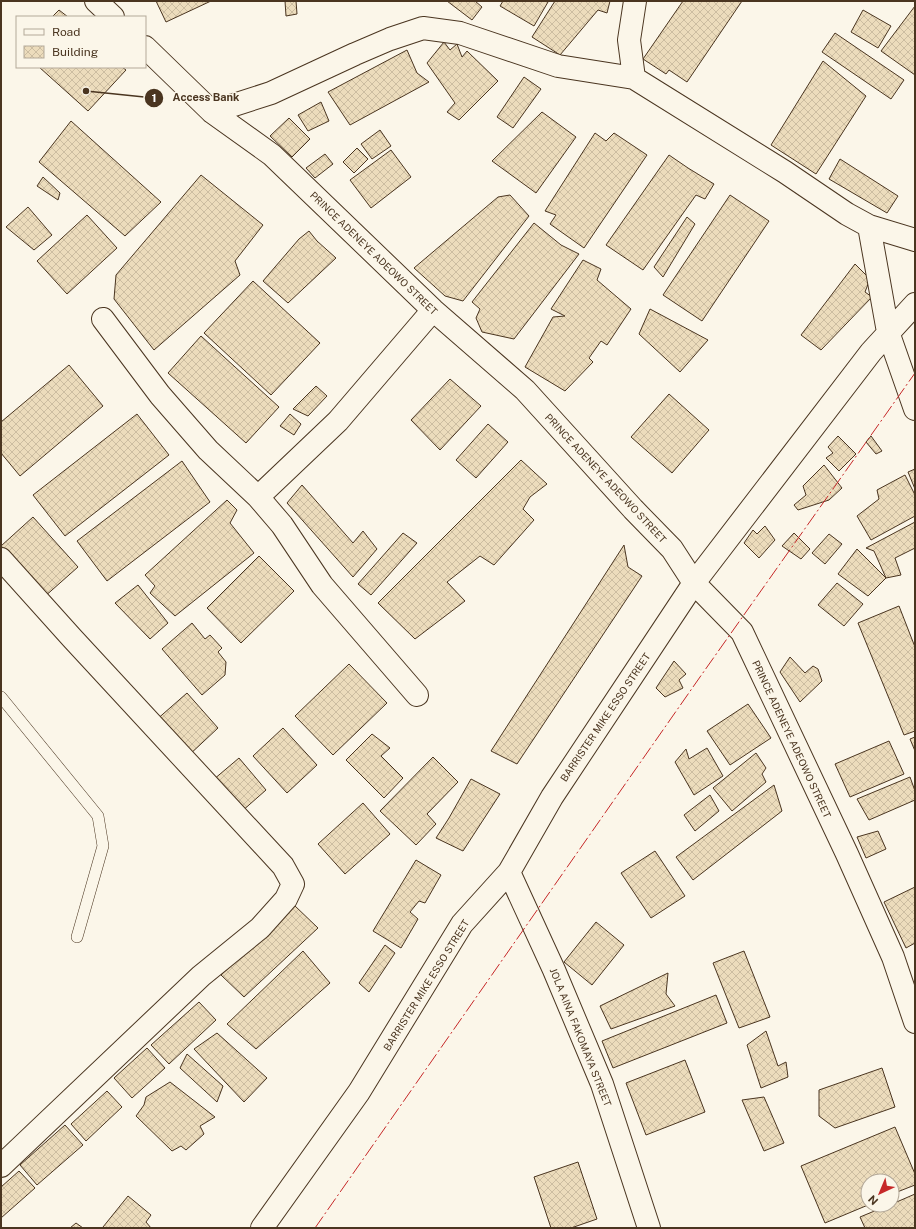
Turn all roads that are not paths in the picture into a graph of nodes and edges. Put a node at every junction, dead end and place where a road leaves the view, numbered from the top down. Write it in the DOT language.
graph roads {
  1 [pos="96,1"];
  2 [pos="635,1"];
  3 [pos="112,16"];
  4 [pos="146,48"];
  5 [pos="634,78"];
  6 [pos="212,112"];
  7 [pos="869,226"];
  8 [pos="915,240"];
  9 [pos="915,304"];
  10 [pos="433,310"];
  11 [pos="103,319"];
  12 [pos="888,332"];
  13 [pos="915,409"];
  14 [pos="258,497"];
  15 [pos="1,559"];
  16 [pos="694,583"];
  17 [pos="417,695"];
  18 [pos="1,697"];
  19 [pos="509,872"];
  20 [pos="77,937"];
  21 [pos="915,1022"];
  22 [pos="1,1166"];
  23 [pos="262,1228"];
  24 [pos="649,1228"];
  1 -- 3 [label="street"];
  2 -- 5 [label="street"];
  4 -- 6 [label="street, PRINCE ADENEYE ADEOWO STREET"];
  5 -- 6 [label="street"];
  5 -- 7 [label="street"];
  6 -- 10 [label="street, PRINCE ADENEYE ADEOWO STREET"];
  7 -- 8 [label="street"];
  7 -- 12 [label="street"];
  9 -- 12 [label="street, BARRISTER MIKE ESSO STREET"];
  10 -- 14 [label="street"];
  10 -- 16 [label="street, PRINCE ADENEYE ADEOWO STREET"];
  11 -- 14 [label="street"];
  12 -- 13 [label="street"];
  12 -- 16 [label="street, BARRISTER MIKE ESSO STREET"];
  14 -- 17 [label="street"];
  15 -- 22 [label="street"];
  16 -- 19 [label="street, BARRISTER MIKE ESSO STREET"];
  16 -- 21 [label="street, PRINCE ADENEYE ADEOWO STREET"];
  18 -- 20 [label="lane"];
  19 -- 23 [label="street, BARRISTER MIKE ESSO STREET"];
  19 -- 24 [label="street, JOLA AINA FAKOMAYA STREET"];
}
